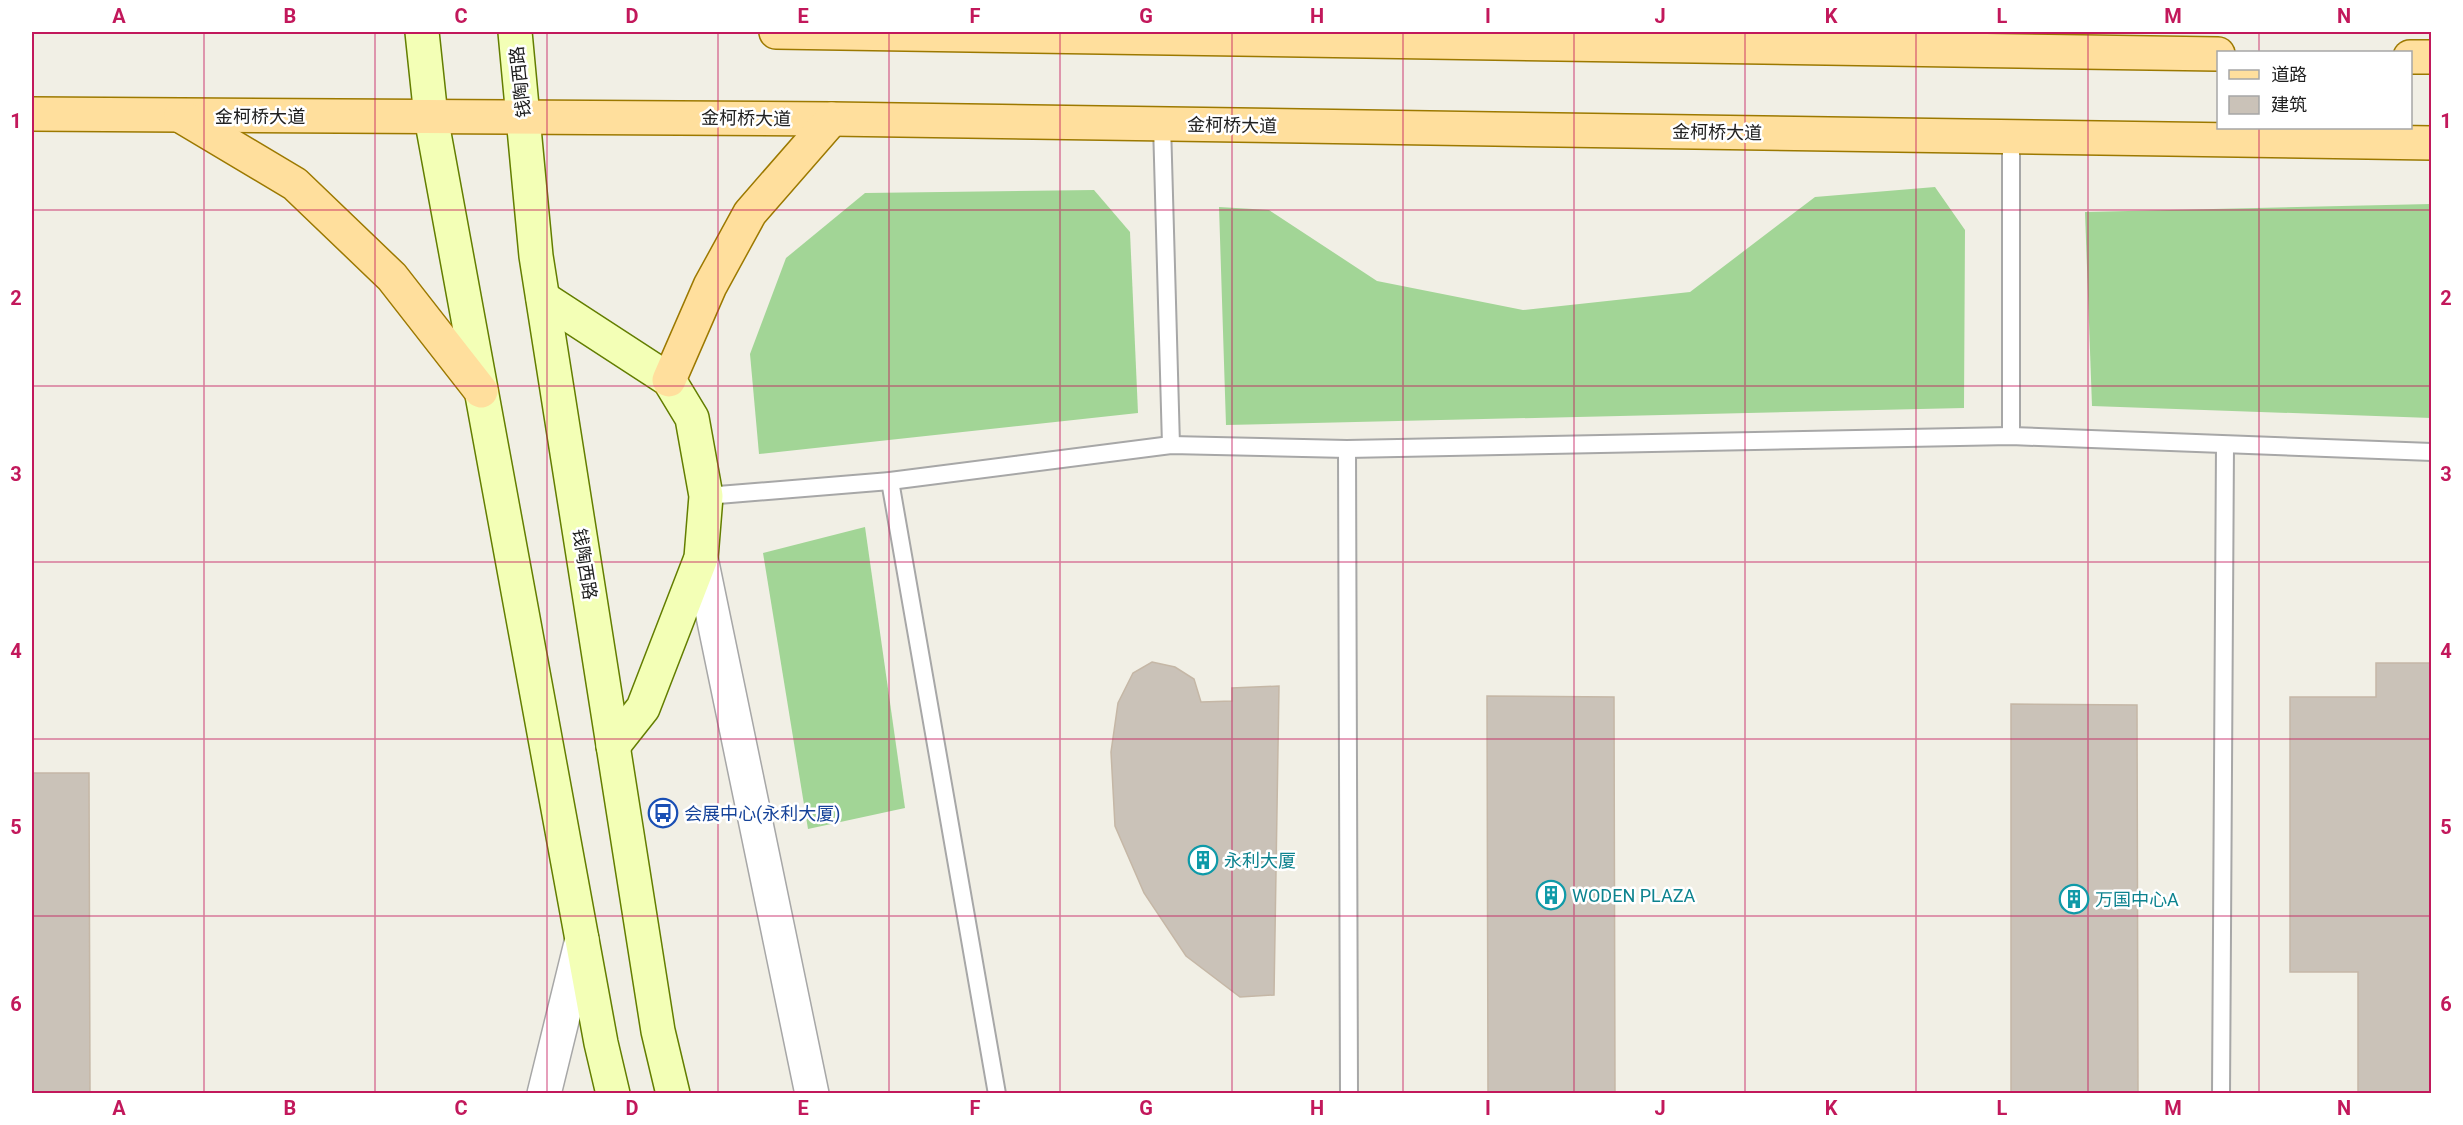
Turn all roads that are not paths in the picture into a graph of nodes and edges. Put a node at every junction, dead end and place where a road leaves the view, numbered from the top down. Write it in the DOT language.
graph roads {
  1 [pos="422,32"];
  2 [pos="515,32"];
  3 [pos="776,32"];
  4 [pos="783,32"];
  5 [pos="2217,54"];
  6 [pos="2412,57"];
  7 [pos="2432,57"];
  8 [pos="32,114"];
  9 [pos="180,115"];
  10 [pos="524,116"];
  11 [pos="431,117"];
  12 [pos="832,118"];
  13 [pos="1162,124"];
  14 [pos="2011,137"];
  15 [pos="2432,143"];
  16 [pos="543,298"];
  17 [pos="669,380"];
  18 [pos="481,392"];
  19 [pos="2011,436"];
  20 [pos="1171,445"];
  21 [pos="2225,446"];
  22 [pos="1347,449"];
  23 [pos="2432,452"];
  24 [pos="890,481"];
  25 [pos="706,496"];
  26 [pos="701,558"];
  27 [pos="613,746"];
  28 [pos="582,939"];
  29 [pos="544,1094"];
  30 [pos="613,1094"];
  31 [pos="673,1094"];
  32 [pos="812,1094"];
  33 [pos="998,1094"];
  34 [pos="1349,1094"];
  35 [pos="2221,1094"];
  1 -- 11 [label="street"];
  2 -- 10 [label="street, 钱陶西路"];
  3 -- 4 [label="main road"];
  4 -- 5 [label="main road"];
  6 -- 7 [label="main road"];
  8 -- 9 [label="main road, 金柯桥大道"];
  9 -- 11 [label="main road, 金柯桥大道"];
  9 -- 18 [label="main road"];
  10 -- 11 [label="main road, 金柯桥大道"];
  10 -- 12 [label="main road, 金柯桥大道"];
  10 -- 16 [label="street, 钱陶西路"];
  11 -- 18 [label="street"];
  12 -- 13 [label="main road, 金柯桥大道"];
  12 -- 17 [label="main road"];
  13 -- 14 [label="main road, 金柯桥大道"];
  13 -- 20 [label="lane"];
  14 -- 15 [label="main road, 金柯桥大道"];
  14 -- 19 [label="lane"];
  16 -- 17 [label="street"];
  16 -- 27 [label="street, 钱陶西路"];
  17 -- 25 [label="street"];
  18 -- 28 [label="street"];
  19 -- 21 [label="lane"];
  19 -- 22 [label="lane"];
  20 -- 22 [label="lane"];
  20 -- 24 [label="lane"];
  21 -- 23 [label="lane"];
  21 -- 35 [label="lane"];
  22 -- 34 [label="lane"];
  24 -- 25 [label="lane"];
  24 -- 33 [label="lane"];
  25 -- 26 [label="street"];
  26 -- 27 [label="street"];
  26 -- 32 [label="street"];
  27 -- 31 [label="street, 钱陶西路"];
  28 -- 29 [label="street"];
  28 -- 30 [label="street"];
}
